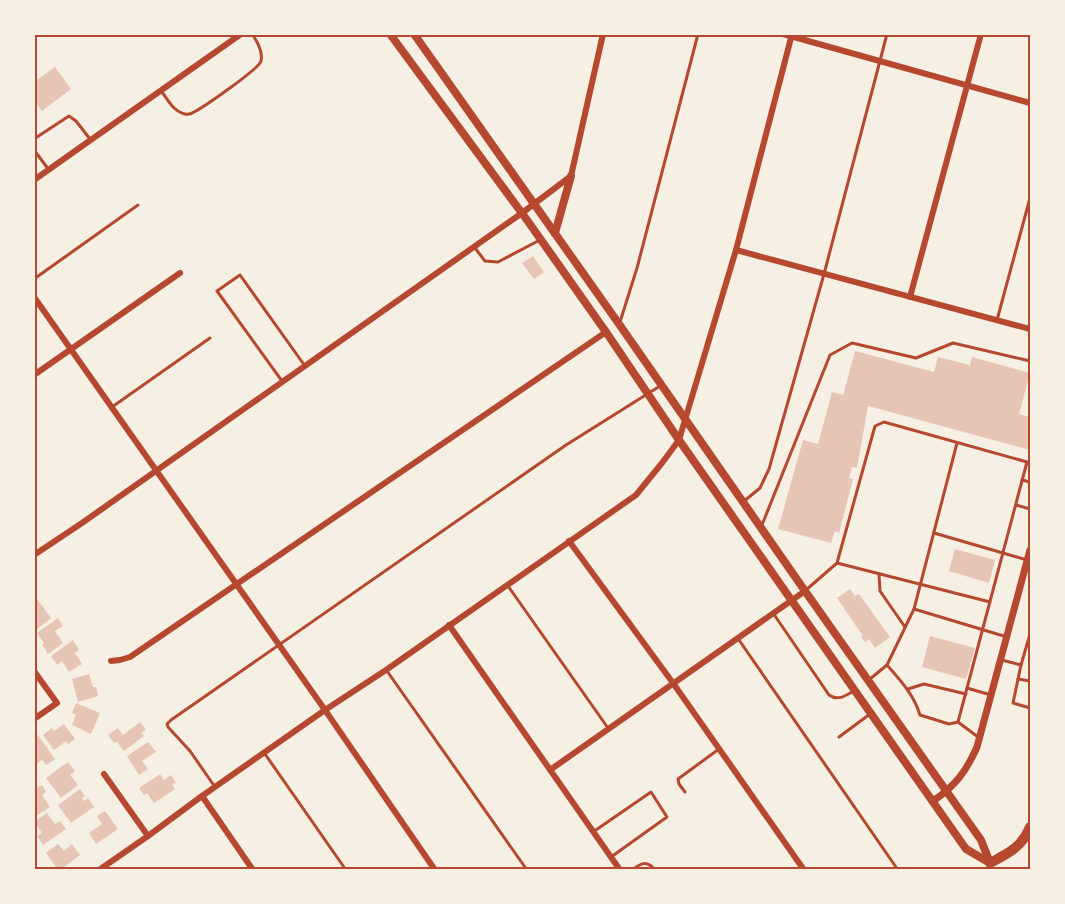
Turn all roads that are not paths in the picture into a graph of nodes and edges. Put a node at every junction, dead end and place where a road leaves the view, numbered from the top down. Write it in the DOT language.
graph roads {
  1 [pos="241,34"];
  2 [pos="252,34"];
  3 [pos="390,34"];
  4 [pos="414,34"];
  5 [pos="603,34"];
  6 [pos="699,34"];
  7 [pos="783,34"];
  8 [pos="886,34"];
  9 [pos="981,34"];
  10 [pos="791,36"];
  11 [pos="879,61"];
  12 [pos="968,85"];
  13 [pos="161,90"];
  14 [pos="1030,103"];
  15 [pos="34,139"];
  16 [pos="91,141"];
  17 [pos="34,150"];
  18 [pos="49,170"];
  19 [pos="571,176"];
  20 [pos="34,180"];
  21 [pos="1030,198"];
  22 [pos="534,204"];
  23 [pos="138,205"];
  24 [pos="522,213"];
  25 [pos="555,234"];
  26 [pos="541,240"];
  27 [pos="474,246"];
  28 [pos="736,250"];
  29 [pos="180,273"];
  30 [pos="824,274"];
  31 [pos="34,279"];
  32 [pos="34,297"];
  33 [pos="910,297"];
  34 [pos="997,320"];
  35 [pos="619,324"];
  36 [pos="1030,329"];
  37 [pos="606,332"];
  38 [pos="210,338"];
  39 [pos="71,349"];
  40 [pos="1030,361"];
  41 [pos="305,366"];
  42 [pos="34,375"];
  43 [pos="282,381"];
  44 [pos="661,385"];
  45 [pos="648,393"];
  46 [pos="112,407"];
  47 [pos="686,419"];
  48 [pos="679,440"];
  49 [pos="957,442"];
  50 [pos="156,470"];
  51 [pos="1022,480"];
  52 [pos="1030,482"];
  53 [pos="743,502"];
  54 [pos="1016,505"];
  55 [pos="1030,509"];
  56 [pos="761,528"];
  57 [pos="934,533"];
  58 [pos="569,541"];
  59 [pos="1030,550"];
  60 [pos="1003,553"];
  61 [pos="34,555"];
  62 [pos="1028,560"];
  63 [pos="837,563"];
  64 [pos="879,574"];
  65 [pos="236,583"];
  66 [pos="921,584"];
  67 [pos="507,585"];
  68 [pos="805,591"];
  69 [pos="791,601"];
  70 [pos="990,602"];
  71 [pos="914,609"];
  72 [pos="773,614"];
  73 [pos="449,625"];
  74 [pos="905,627"];
  75 [pos="983,629"];
  76 [pos="1030,634"];
  77 [pos="738,638"];
  78 [pos="1007,638"];
  79 [pos="279,644"];
  80 [pos="1025,652"];
  81 [pos="1030,654"];
  82 [pos="1001,660"];
  83 [pos="111,662"];
  84 [pos="887,665"];
  85 [pos="1021,665"];
  86 [pos="386,670"];
  87 [pos="34,671"];
  88 [pos="1018,679"];
  89 [pos="868,680"];
  90 [pos="1030,681"];
  91 [pos="673,683"];
  92 [pos="967,688"];
  93 [pos="908,689"];
  94 [pos="855,690"];
  95 [pos="966,694"];
  96 [pos="991,695"];
  97 [pos="1030,708"];
  98 [pos="325,710"];
  99 [pos="871,713"];
  100 [pos="34,719"];
  101 [pos="958,722"];
  102 [pos="609,729"];
  103 [pos="839,737"];
  104 [pos="980,738"];
  105 [pos="719,749"];
  106 [pos="264,752"];
  107 [pos="550,770"];
  108 [pos="104,774"];
  109 [pos="214,787"];
  110 [pos="685,792"];
  111 [pos="947,792"];
  112 [pos="202,796"];
  113 [pos="933,801"];
  114 [pos="1030,826"];
  115 [pos="593,832"];
  116 [pos="148,836"];
  117 [pos="611,857"];
  118 [pos="990,863"];
  119 [pos="99,870"];
  120 [pos="252,870"];
  121 [pos="346,870"];
  122 [pos="435,870"];
  123 [pos="527,870"];
  124 [pos="620,870"];
  125 [pos="632,870"];
  126 [pos="655,870"];
  127 [pos="804,870"];
  128 [pos="898,870"];
  1 -- 13 [label="street"];
  2 -- 13 [label="lane"];
  3 -- 24 [label="main road"];
  4 -- 22 [label="main road"];
  5 -- 19 [label="street"];
  6 -- 35 [label="lane"];
  7 -- 10 [label="street"];
  8 -- 11 [label="lane"];
  9 -- 12 [label="street"];
  10 -- 11 [label="street"];
  10 -- 28 [label="street"];
  11 -- 12 [label="street"];
  11 -- 30 [label="lane"];
  12 -- 14 [label="street"];
  12 -- 33 [label="street"];
  13 -- 16 [label="street"];
  15 -- 16 [label="lane"];
  16 -- 18 [label="street"];
  17 -- 18 [label="lane"];
  18 -- 20 [label="street"];
  19 -- 22 [label="street"];
  19 -- 25 [label="main road"];
  21 -- 34 [label="lane"];
  22 -- 24 [label="street"];
  22 -- 25 [label="main road"];
  23 -- 31 [label="lane"];
  24 -- 26 [label="main road"];
  24 -- 27 [label="street"];
  25 -- 35 [label="main road"];
  26 -- 27 [label="lane"];
  26 -- 37 [label="main road"];
  27 -- 41 [label="street"];
  28 -- 30 [label="street"];
  28 -- 47 [label="street"];
  29 -- 39 [label="street"];
  30 -- 33 [label="street"];
  30 -- 53 [label="lane"];
  32 -- 39 [label="street"];
  33 -- 34 [label="street"];
  34 -- 36 [label="street"];
  35 -- 44 [label="main road"];
  37 -- 45 [label="main road"];
  37 -- 65 [label="street"];
  38 -- 46 [label="lane"];
  39 -- 42 [label="street"];
  39 -- 46 [label="street"];
  40 -- 56 [label="lane"];
  41 -- 43 [label="street"];
  41 -- 43 [label="lane"];
  43 -- 50 [label="street"];
  44 -- 45 [label="lane"];
  44 -- 47 [label="main road"];
  45 -- 48 [label="main road"];
  45 -- 79 [label="lane"];
  46 -- 50 [label="street"];
  47 -- 48 [label="street"];
  47 -- 53 [label="main road"];
  48 -- 58 [label="street"];
  48 -- 69 [label="main road"];
  49 -- 51 [label="lane"];
  49 -- 57 [label="lane"];
  49 -- 63 [label="lane"];
  50 -- 61 [label="street"];
  50 -- 65 [label="street"];
  51 -- 52 [label="lane"];
  51 -- 54 [label="lane"];
  53 -- 56 [label="main road"];
  54 -- 55 [label="lane"];
  54 -- 60 [label="lane"];
  56 -- 68 [label="main road"];
  57 -- 60 [label="lane"];
  57 -- 66 [label="lane"];
  58 -- 67 [label="street"];
  58 -- 91 [label="street"];
  59 -- 62 [label="street"];
  60 -- 62 [label="lane"];
  60 -- 70 [label="lane"];
  62 -- 78 [label="street"];
  63 -- 64 [label="lane"];
  63 -- 68 [label="lane"];
  64 -- 66 [label="lane"];
  64 -- 74 [label="lane"];
  65 -- 79 [label="street"];
  65 -- 83 [label="street"];
  66 -- 70 [label="lane"];
  66 -- 71 [label="lane"];
  67 -- 73 [label="street"];
  67 -- 102 [label="lane"];
  68 -- 69 [label="street"];
  68 -- 89 [label="main road"];
  69 -- 72 [label="street"];
  69 -- 94 [label="main road"];
  70 -- 75 [label="lane"];
  71 -- 74 [label="lane"];
  71 -- 75 [label="lane"];
  72 -- 77 [label="street"];
  72 -- 94 [label="lane"];
  73 -- 86 [label="street"];
  73 -- 107 [label="street"];
  74 -- 84 [label="lane"];
  75 -- 78 [label="lane"];
  75 -- 92 [label="lane"];
  76 -- 80 [label="lane"];
  77 -- 91 [label="street"];
  77 -- 128 [label="lane"];
  78 -- 82 [label="street"];
  79 -- 98 [label="street"];
  79 -- 109 [label="lane"];
  80 -- 81 [label="lane"];
  80 -- 85 [label="lane"];
  82 -- 85 [label="lane"];
  82 -- 96 [label="street"];
  84 -- 89 [label="lane"];
  84 -- 93 [label="lane"];
  85 -- 88 [label="lane"];
  86 -- 98 [label="street"];
  86 -- 123 [label="lane"];
  87 -- 100 [label="street"];
  88 -- 90 [label="lane"];
  88 -- 97 [label="lane"];
  89 -- 111 [label="main road"];
  91 -- 102 [label="street"];
  91 -- 105 [label="street"];
  92 -- 95 [label="lane"];
  92 -- 96 [label="lane"];
  93 -- 95 [label="lane"];
  93 -- 101 [label="lane"];
  94 -- 99 [label="main road"];
  95 -- 101 [label="lane"];
  96 -- 104 [label="street"];
  98 -- 106 [label="street"];
  98 -- 122 [label="street"];
  99 -- 103 [label="lane"];
  99 -- 113 [label="main road"];
  101 -- 104 [label="lane"];
  102 -- 107 [label="street"];
  104 -- 111 [label="street"];
  105 -- 110 [label="lane"];
  105 -- 127 [label="street"];
  106 -- 109 [label="street"];
  106 -- 121 [label="lane"];
  107 -- 115 [label="street"];
  108 -- 116 [label="street"];
  109 -- 112 [label="street"];
  111 -- 113 [label="street"];
  111 -- 118 [label="main road"];
  112 -- 116 [label="street"];
  112 -- 120 [label="street"];
  113 -- 118 [label="main road"];
  114 -- 118 [label="highway"];
  115 -- 117 [label="street"];
  115 -- 117 [label="lane"];
  116 -- 119 [label="street"];
  117 -- 124 [label="street"];
  125 -- 126 [label="lane"];
}
